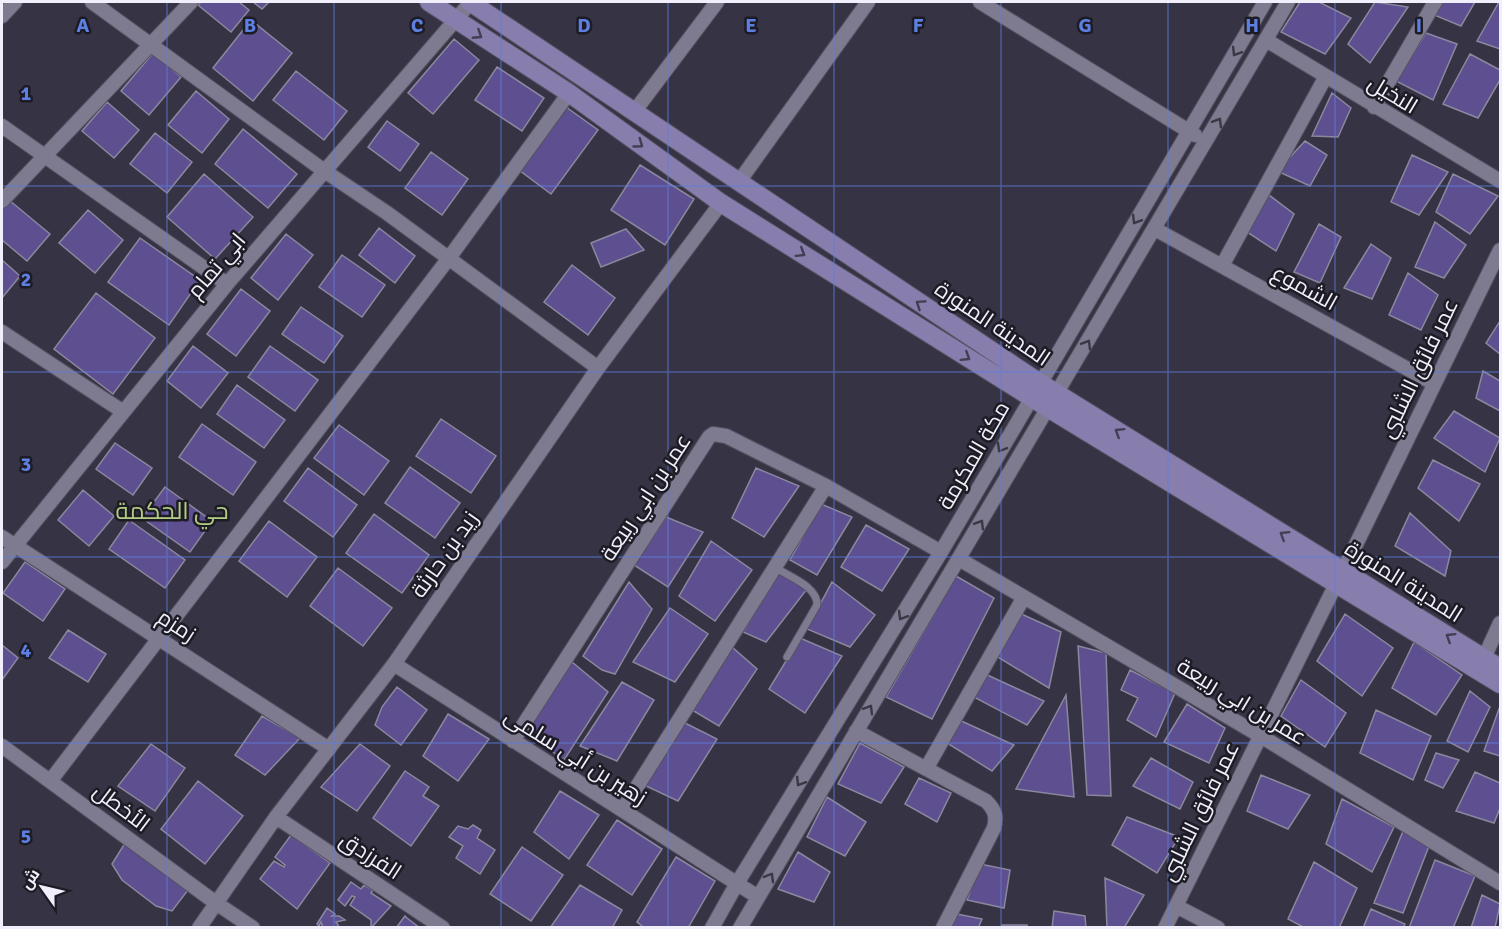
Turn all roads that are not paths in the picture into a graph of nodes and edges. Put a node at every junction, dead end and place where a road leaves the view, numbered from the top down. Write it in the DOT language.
graph roads {
  1 [pos="15,2"];
  2 [pos="92,2"];
  3 [pos="191,2"];
  4 [pos="429,2"];
  5 [pos="470,2"];
  6 [pos="717,2"];
  7 [pos="868,2"];
  8 [pos="980,2"];
  9 [pos="1266,2"];
  10 [pos="1288,2"];
  11 [pos="1435,2"];
  12 [pos="2,16"];
  13 [pos="456,21"];
  14 [pos="1266,40"];
  15 [pos="152,44"];
  16 [pos="1325,78"];
  17 [pos="569,93"];
  18 [pos="1374,107"];
  19 [pos="634,112"];
  20 [pos="2,126"];
  21 [pos="1189,131"];
  22 [pos="1206,142"];
  23 [pos="43,155"];
  24 [pos="323,170"];
  25 [pos="1500,181"];
  26 [pos="738,183"];
  27 [pos="2,201"];
  28 [pos="721,203"];
  29 [pos="1155,229"];
  30 [pos="1500,250"];
  31 [pos="449,258"];
  32 [pos="1223,264"];
  33 [pos="227,284"];
  34 [pos="2,332"];
  35 [pos="598,368"];
  36 [pos="1433,383"];
  37 [pos="1035,390"];
  38 [pos="1052,401"];
  39 [pos="122,411"];
  40 [pos="826,486"];
  41 [pos="2,537"];
  42 [pos="15,546"];
  43 [pos="941,552"];
  44 [pos="959,559"];
  45 [pos="2,562"];
  46 [pos="776,568"];
  47 [pos="1339,578"];
  48 [pos="1024,597"];
  49 [pos="1500,623"];
  50 [pos="159,637"];
  51 [pos="787,657"];
  52 [pos="1484,658"];
  53 [pos="394,664"];
  54 [pos="1500,668"];
  55 [pos="1500,684"];
  56 [pos="856,731"];
  57 [pos="1259,735"];
  58 [pos="513,741"];
  59 [pos="2,746"];
  60 [pos="329,750"];
  61 [pos="926,769"];
  62 [pos="51,780"];
  63 [pos="624,809"];
  64 [pos="276,818"];
  65 [pos="1500,883"];
  66 [pos="736,885"];
  67 [pos="758,897"];
  68 [pos="216,903"];
  69 [pos="1176,906"];
  70 [pos="199,927"];
  71 [pos="253,927"];
  72 [pos="443,927"];
  73 [pos="712,927"];
  74 [pos="740,927"];
  75 [pos="943,927"];
  76 [pos="1165,927"];
  77 [pos="1218,927"];
  1 -- 12 [label="street"];
  2 -- 15 [label="street"];
  3 -- 15 [label="street"];
  4 -- 13 [label="main road"];
  5 -- 13 [label="street, ابي تمام"];
  5 -- 19 [label="main road, المدينة المنورة"];
  6 -- 19 [label="street"];
  7 -- 26 [label="street"];
  8 -- 21 [label="street"];
  9 -- 21 [label="street, مكة المكرمة, one-way"];
  10 -- 14 [label="street, مكة المكرمة"];
  11 -- 18 [label="street"];
  13 -- 17 [label="main road, one-way"];
  13 -- 24 [label="street, ابي تمام"];
  14 -- 16 [label="street, النخيل"];
  22 -- 14 [label="street, مكة المكرمة, one-way"];
  15 -- 23 [label="street"];
  15 -- 24 [label="street"];
  16 -- 18 [label="street, النخيل"];
  16 -- 32 [label="street"];
  17 -- 28 [label="main road, one-way"];
  17 -- 31 [label="street"];
  18 -- 25 [label="street, النخيل"];
  19 -- 26 [label="main road, المدينة المنورة"];
  20 -- 23 [label="street"];
  21 -- 22 [label="street"];
  21 -- 37 [label="street, مكة المكرمة, one-way"];
  22 -- 29 [label="street, مكة المكرمة"];
  23 -- 27 [label="street"];
  23 -- 33 [label="street"];
  24 -- 31 [label="street"];
  24 -- 33 [label="street, ابي تمام"];
  37 -- 26 [label="main road, المدينة المنورة, one-way"];
  28 -- 35 [label="street, زيد بن حارثة"];
  28 -- 37 [label="main road, one-way"];
  29 -- 32 [label="street, الشموع"];
  38 -- 29 [label="street, مكة المكرمة, one-way"];
  30 -- 36 [label="street, عمر فائق الشلبي"];
  31 -- 35 [label="street"];
  31 -- 50 [label="street"];
  32 -- 36 [label="street, الشموع"];
  33 -- 39 [label="street, ابي تمام"];
  34 -- 39 [label="street"];
  35 -- 53 [label="street, زيد بن حارثة"];
  36 -- 47 [label="street, عمر فائق الشلبي"];
  37 -- 38 [label="main road"];
  37 -- 43 [label="street, مكة المكرمة, one-way"];
  44 -- 38 [label="street, مكة المكرمة, one-way"];
  38 -- 47 [label="main road"];
  39 -- 42 [label="street, ابي تمام"];
  40 -- 43 [label="street, عمر بن ابي ربيعة"];
  40 -- 46 [label="street"];
  40 -- 58 [label="street, عمر بن ابي ربيعة"];
  41 -- 42 [label="street, زمزم"];
  42 -- 45 [label="street, ابي تمام"];
  42 -- 50 [label="street, زمزم"];
  43 -- 66 [label="street, مكة المكرمة, one-way"];
  44 -- 48 [label="street, عمر بن ابي ربيعة"];
  56 -- 44 [label="street, مكة المكرمة, one-way"];
  46 -- 51 [label="lane"];
  46 -- 63 [label="street"];
  52 -- 47 [label="main road, المدينة المنورة, one-way"];
  47 -- 55 [label="main road"];
  47 -- 57 [label="street, عمر فائق الشلبي"];
  48 -- 57 [label="street, عمر بن ابي ربيعة"];
  48 -- 61 [label="street"];
  49 -- 52 [label="street"];
  50 -- 60 [label="street, زمزم"];
  50 -- 62 [label="street"];
  52 -- 54 [label="main road, المدينة المنورة"];
  53 -- 58 [label="street, زهير بن أبي سلمى"];
  53 -- 60 [label="street, زيد بن حارثة"];
  56 -- 61 [label="street"];
  67 -- 56 [label="street, مكة المكرمة, one-way"];
  57 -- 65 [label="street, عمر بن ابي ربيعة"];
  57 -- 69 [label="street, عمر فائق الشلبي"];
  58 -- 63 [label="street, زهير بن أبي سلمى"];
  59 -- 62 [label="street, الأخطل"];
  60 -- 64 [label="street, زيد بن حارثة"];
  61 -- 75 [label="street"];
  62 -- 68 [label="street, الأخطل"];
  63 -- 66 [label="street, زهير بن أبي سلمى"];
  64 -- 68 [label="street, زيد بن حارثة"];
  64 -- 72 [label="street, الفرزدق"];
  66 -- 67 [label="street, زهير بن أبي سلمى"];
  66 -- 73 [label="street, مكة المكرمة"];
  67 -- 74 [label="street, مكة المكرمة"];
  68 -- 70 [label="street, زيد بن حارثة"];
  68 -- 71 [label="street, الأخطل"];
  69 -- 76 [label="street, عمر فائق الشلبي"];
  69 -- 77 [label="street"];
}
